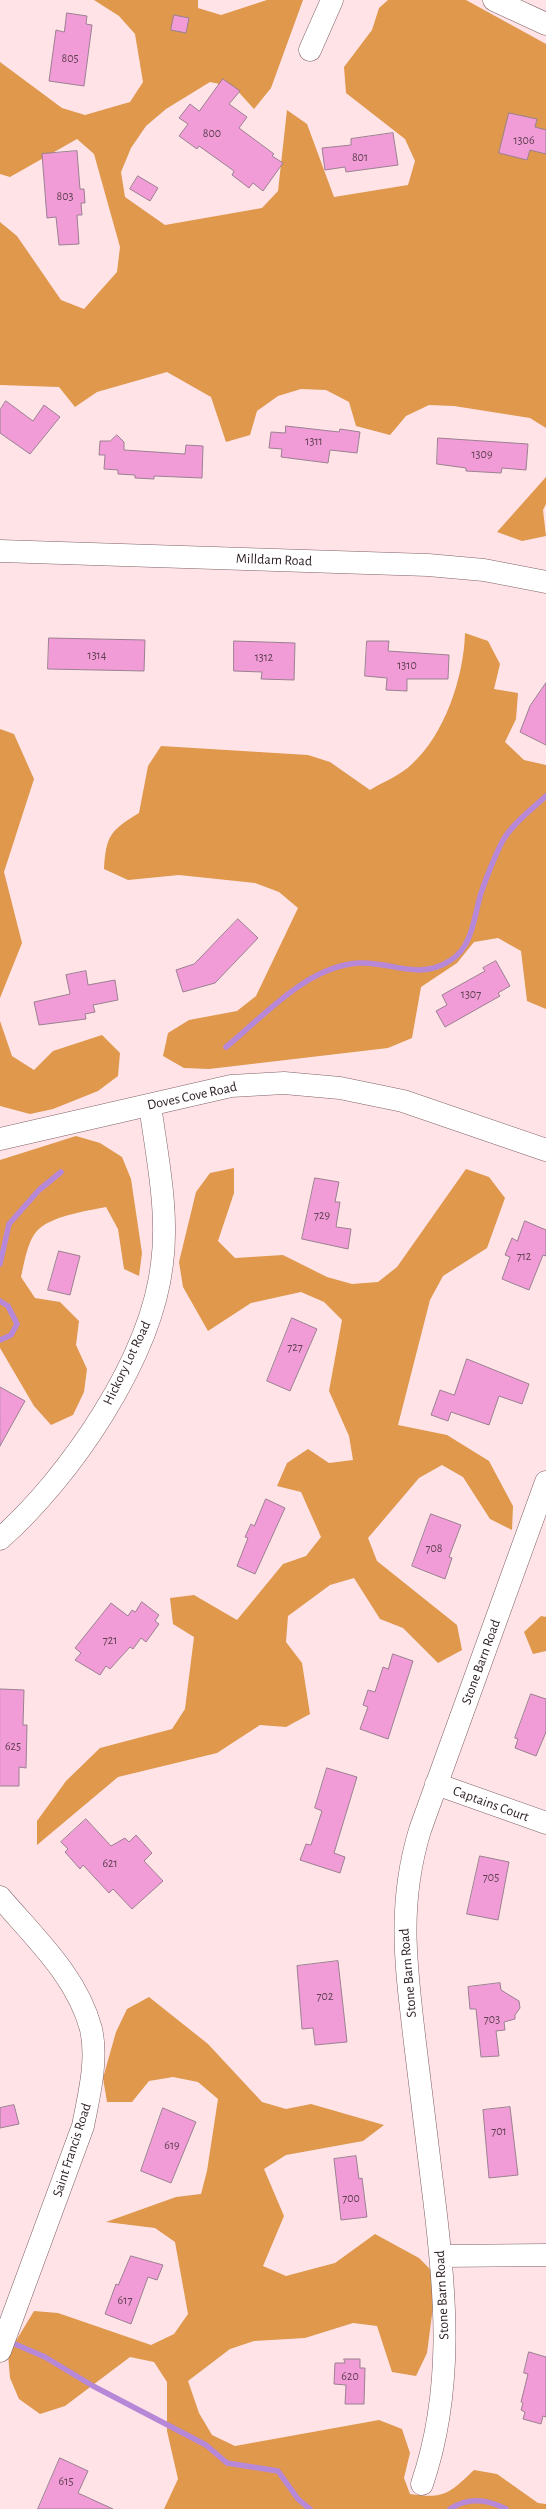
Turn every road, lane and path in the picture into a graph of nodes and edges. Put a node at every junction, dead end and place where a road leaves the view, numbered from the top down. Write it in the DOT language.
graph roads {
  1 [pos="332,0"];
  2 [pos="494,0"];
  3 [pos="546,24"];
  4 [pos="310,50"];
  5 [pos="0,551"];
  6 [pos="546,582"];
  7 [pos="150,1105"];
  8 [pos="0,1139"];
  9 [pos="546,1150"];
  10 [pos="546,1482"];
  11 [pos="0,1538"];
  12 [pos="436,1784"];
  13 [pos="546,1823"];
  14 [pos="0,1897"];
  15 [pos="546,2254"];
  16 [pos="441,2256"];
  17 [pos="3,2344"];
  18 [pos="422,2484"];
  1 -- 4 [label="street"];
  2 -- 3 [label="street"];
  5 -- 6 [label="street, Milldam Road"];
  7 -- 8 [label="street, Doves Cove Road"];
  7 -- 9 [label="street, Doves Cove Road"];
  7 -- 11 [label="street, Hickory Lot Road"];
  10 -- 12 [label="street, Stone Barn Road"];
  12 -- 13 [label="street, Captains Court"];
  12 -- 16 [label="street, Stone Barn Road"];
  14 -- 17 [label="street, Saint Francis Road"];
  15 -- 16 [label="street"];
  16 -- 18 [label="street, Stone Barn Road"];
}
